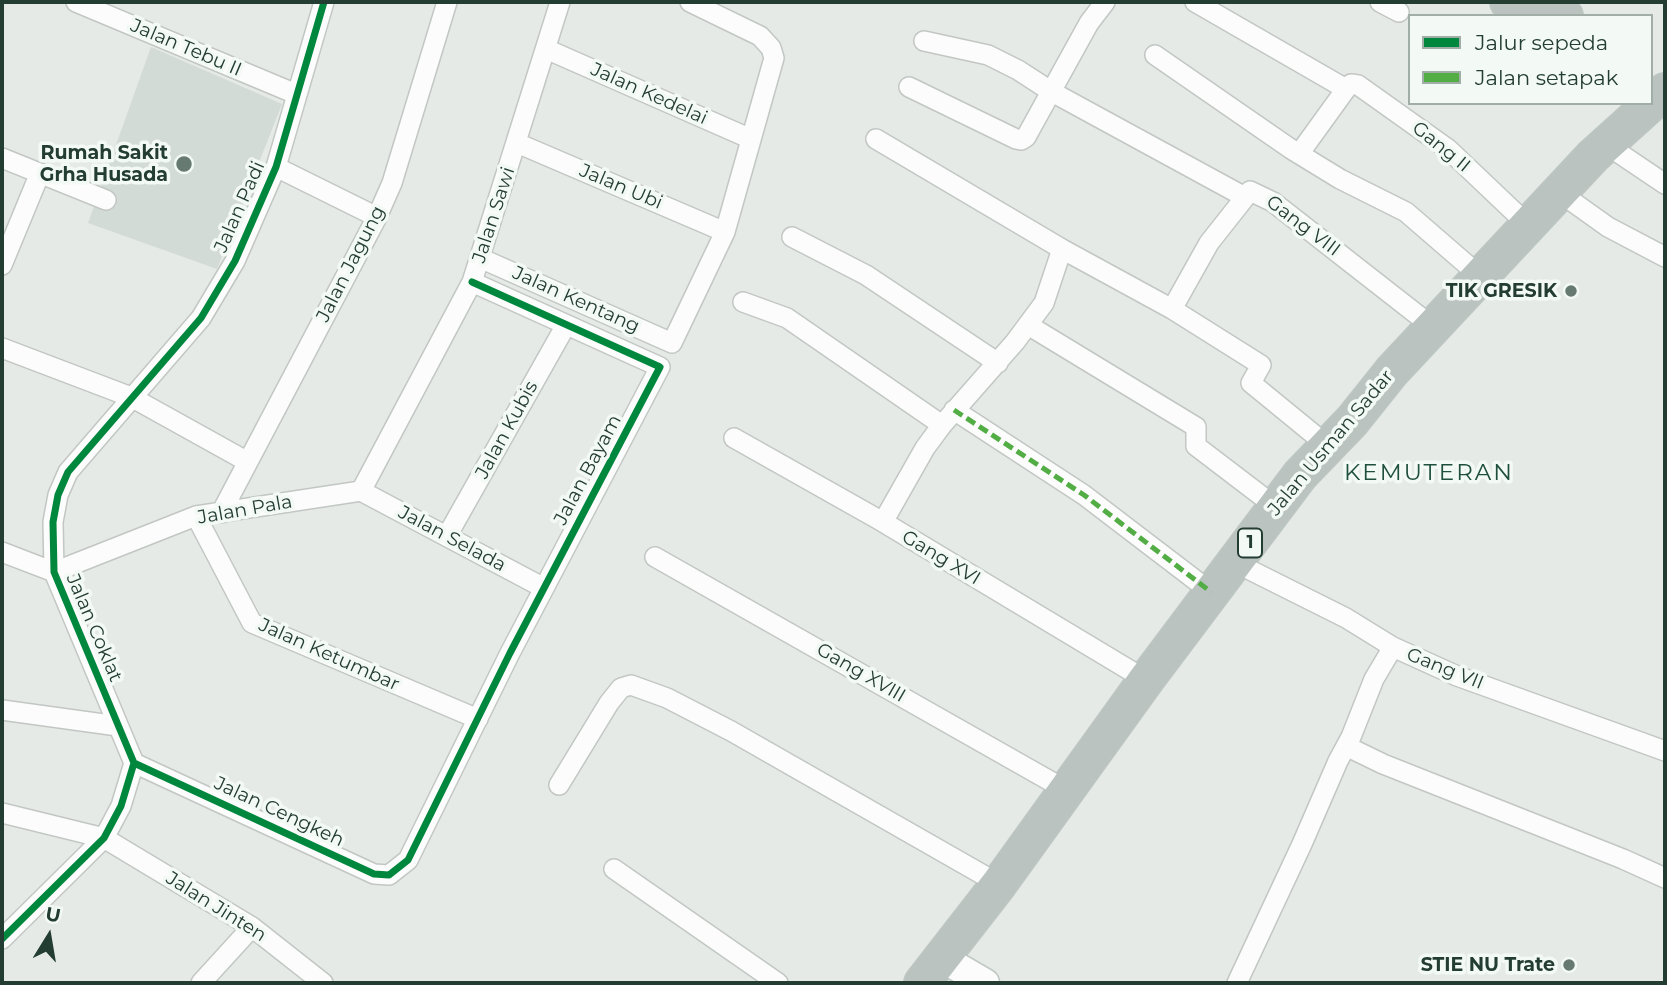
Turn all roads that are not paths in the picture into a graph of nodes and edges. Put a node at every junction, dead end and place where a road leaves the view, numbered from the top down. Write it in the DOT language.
graph roads {
  1 [pos="76,2"];
  2 [pos="324,2"];
  3 [pos="447,2"];
  4 [pos="561,2"];
  5 [pos="690,2"];
  6 [pos="1105,2"];
  7 [pos="1195,2"];
  8 [pos="1380,2"];
  9 [pos="1508,2"];
  10 [pos="1545,2"];
  11 [pos="1399,12"];
  12 [pos="1526,14"];
  13 [pos="1562,14"];
  14 [pos="924,41"];
  15 [pos="546,48"];
  16 [pos="1155,55"];
  17 [pos="909,87"];
  18 [pos="1346,89"];
  19 [pos="1052,92"];
  20 [pos="296,94"];
  21 [pos="1649,105"];
  22 [pos="751,139"];
  23 [pos="876,139"];
  24 [pos="517,143"];
  25 [pos="1607,145"];
  26 [pos="1300,154"];
  27 [pos="2,158"];
  28 [pos="276,167"];
  29 [pos="40,173"];
  30 [pos="1665,184"];
  31 [pos="1559,192"];
  32 [pos="1243,196"];
  33 [pos="106,200"];
  34 [pos="377,217"];
  35 [pos="1528,225"];
  36 [pos="725,232"];
  37 [pos="792,237"];
  38 [pos="1062,249"];
  39 [pos="1665,257"];
  40 [pos="480,258"];
  41 [pos="2,265"];
  42 [pos="1480,276"];
  43 [pos="472,282"];
  44 [pos="743,302"];
  45 [pos="1172,309"];
  46 [pos="566,325"];
  47 [pos="1028,325"];
  48 [pos="1433,327"];
  49 [pos="2,348"];
  50 [pos="998,363"];
  51 [pos="131,397"];
  52 [pos="948,418"];
  53 [pos="734,438"];
  54 [pos="1328,446"];
  55 [pos="248,462"];
  56 [pos="361,491"];
  57 [pos="1276,508"];
  58 [pos="221,513"];
  59 [pos="195,516"];
  60 [pos="883,522"];
  61 [pos="447,536"];
  62 [pos="2,552"];
  63 [pos="655,557"];
  64 [pos="1236,563"];
  65 [pos="54,572"];
  66 [pos="544,588"];
  67 [pos="1211,592"];
  68 [pos="1393,648"];
  69 [pos="1146,680"];
  70 [pos="2,709"];
  71 [pos="478,719"];
  72 [pos="118,726"];
  73 [pos="1346,746"];
  74 [pos="1665,751"];
  75 [pos="134,763"];
  76 [pos="559,785"];
  77 [pos="1066,790"];
  78 [pos="2,813"];
  79 [pos="104,838"];
  80 [pos="408,860"];
  81 [pos="614,869"];
  82 [pos="1665,878"];
  83 [pos="999,884"];
  84 [pos="252,927"];
  85 [pos="2,939"];
  86 [pos="932,971"];
  87 [pos="201,983"];
  88 [pos="323,983"];
  89 [pos="778,983"];
  90 [pos="985,983"];
  91 [pos="1237,983"];
  1 -- 20 [label="street, Jalan Tebu II"];
  2 -- 20 [label="street, Jalan Padi"];
  3 -- 34 [label="street, Jalan Jagung"];
  4 -- 15 [label="street, Jalan Sawi"];
  5 -- 22 [label="street"];
  6 -- 19 [label="street"];
  7 -- 18 [label="street"];
  8 -- 11 [label="street"];
  9 -- 12 [label="highway"];
  10 -- 13 [label="highway"];
  14 -- 19 [label="street"];
  15 -- 22 [label="street, Jalan Kedelai"];
  15 -- 24 [label="street, Jalan Sawi"];
  16 -- 26 [label="street"];
  17 -- 19 [label="street"];
  18 -- 26 [label="street"];
  18 -- 35 [label="street, Gang II"];
  19 -- 32 [label="street"];
  20 -- 28 [label="street, Jalan Padi"];
  21 -- 25 [label="highway, Jalan Usman Sadar / 1"];
  22 -- 36 [label="street"];
  23 -- 38 [label="street"];
  24 -- 36 [label="street, Jalan Ubi"];
  24 -- 40 [label="street, Jalan Sawi"];
  25 -- 30 [label="street"];
  25 -- 31 [label="highway, Jalan Usman Sadar / 1"];
  26 -- 42 [label="street"];
  27 -- 29 [label="street"];
  28 -- 34 [label="street"];
  28 -- 51 [label="street, Jalan Padi"];
  29 -- 33 [label="street"];
  29 -- 41 [label="street"];
  31 -- 35 [label="highway, Jalan Usman Sadar / 1"];
  31 -- 39 [label="street"];
  32 -- 45 [label="street, Gang VIII"];
  32 -- 48 [label="street, Gang VIII"];
  34 -- 55 [label="street, Jalan Jagung"];
  35 -- 42 [label="highway, Jalan Usman Sadar / 1"];
  36 -- 40 [label="street, Jalan Kentang"];
  37 -- 50 [label="street"];
  38 -- 45 [label="street"];
  38 -- 47 [label="street"];
  40 -- 43 [label="street, Jalan Sawi"];
  42 -- 48 [label="highway, Jalan Usman Sadar / 1"];
  43 -- 46 [label="street"];
  43 -- 56 [label="street, Jalan Sawi"];
  44 -- 52 [label="street"];
  45 -- 54 [label="street"];
  46 -- 61 [label="street, Jalan Kubis"];
  46 -- 66 [label="street, Jalan Bayam"];
  47 -- 50 [label="street"];
  47 -- 57 [label="street"];
  48 -- 54 [label="highway, Jalan Usman Sadar / 1"];
  49 -- 51 [label="street"];
  50 -- 52 [label="street"];
  51 -- 55 [label="street"];
  51 -- 65 [label="street, Jalan Coklat"];
  52 -- 60 [label="street"];
  52 -- 67 [label="street"];
  53 -- 60 [label="street, Gang XVI"];
  54 -- 57 [label="highway, Jalan Usman Sadar / 1"];
  55 -- 58 [label="street, Jalan Jagung"];
  56 -- 58 [label="street, Jalan Pala"];
  56 -- 61 [label="street, Jalan Selada"];
  57 -- 64 [label="highway, Jalan Usman Sadar / 1"];
  58 -- 59 [label="street, Jalan Pala"];
  59 -- 65 [label="street, Jalan Pala"];
  59 -- 71 [label="street, Jalan Ketumbar"];
  60 -- 69 [label="street, Gang XVI"];
  61 -- 66 [label="street, Jalan Selada"];
  62 -- 65 [label="street"];
  63 -- 77 [label="street, Gang XVIII"];
  64 -- 67 [label="highway, Jalan Usman Sadar / 1"];
  64 -- 68 [label="street, Gang VII"];
  65 -- 72 [label="street, Jalan Coklat"];
  66 -- 71 [label="street, Jalan Bayam"];
  67 -- 69 [label="highway, Jalan Usman Sadar / 1"];
  68 -- 73 [label="street"];
  68 -- 74 [label="street, Gang VII"];
  69 -- 77 [label="highway, Jalan Usman Sadar / 1"];
  70 -- 72 [label="street"];
  71 -- 80 [label="street, Jalan Bayam"];
  72 -- 75 [label="street, Jalan Coklat"];
  73 -- 82 [label="street"];
  73 -- 91 [label="street"];
  75 -- 79 [label="street"];
  75 -- 80 [label="street, Jalan Cengkeh"];
  76 -- 83 [label="street"];
  77 -- 83 [label="highway, Jalan Usman Sadar / 1"];
  78 -- 79 [label="street, Jalan Jinten"];
  79 -- 84 [label="street, Jalan Jinten"];
  79 -- 85 [label="street"];
  81 -- 89 [label="street"];
  83 -- 86 [label="highway, Jalan Usman Sadar / 1"];
  84 -- 87 [label="street"];
  84 -- 88 [label="street, Jalan Jinten"];
  86 -- 90 [label="main road"];
}
